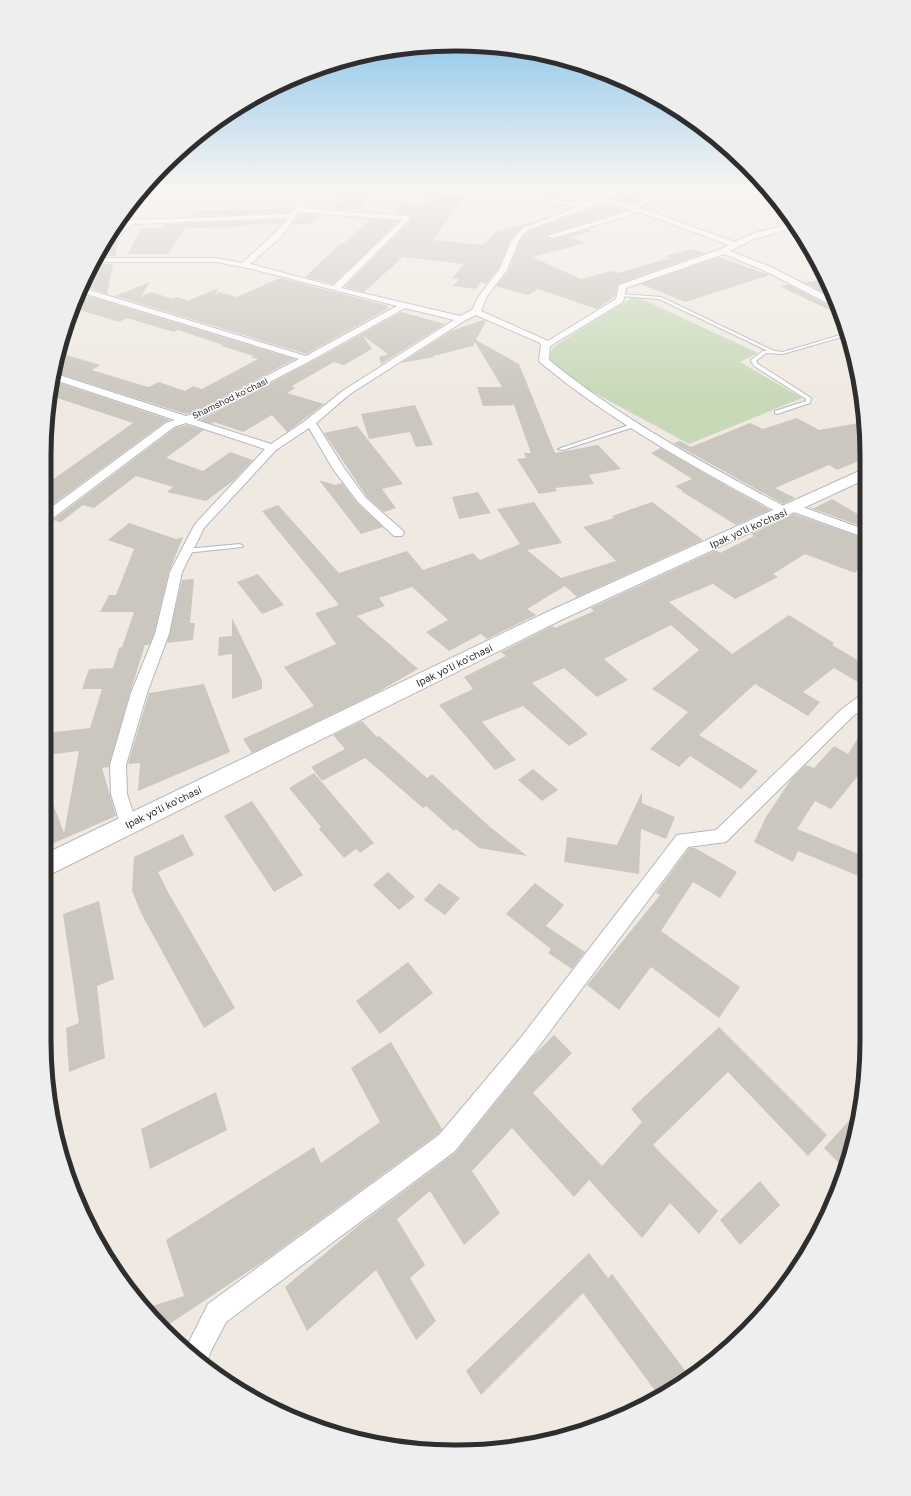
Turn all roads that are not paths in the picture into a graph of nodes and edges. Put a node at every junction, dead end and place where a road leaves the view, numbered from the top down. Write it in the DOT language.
graph roads {
  1 [pos="252,258"];
  2 [pos="368,258"];
  3 [pos="508,258"];
  4 [pos="705,258"];
  5 [pos="741,258"];
  6 [pos="102,260"];
  7 [pos="244,265"];
  8 [pos="336,289"];
  9 [pos="87,290"];
  10 [pos="621,295"];
  11 [pos="829,300"];
  12 [pos="405,305"];
  13 [pos="476,312"];
  14 [pos="461,318"];
  15 [pos="842,336"];
  16 [pos="546,345"];
  17 [pos="772,352"];
  18 [pos="307,359"];
  19 [pos="59,378"];
  20 [pos="777,412"];
  21 [pos="186,419"];
  22 [pos="310,422"];
  23 [pos="635,425"];
  24 [pos="272,448"];
  25 [pos="561,449"];
  26 [pos="860,477"];
  27 [pos="789,509"];
  28 [pos="51,514"];
  29 [pos="860,532"];
  30 [pos="398,533"];
  31 [pos="240,546"];
  32 [pos="186,551"];
  33 [pos="860,703"];
  34 [pos="128,825"];
  35 [pos="51,863"];
  36 [pos="198,1352"];
  1 -- 7 [label="street"];
  2 -- 8 [label="street"];
  3 -- 13 [label="street"];
  4 -- 10 [label="street"];
  5 -- 11 [label="street"];
  6 -- 7 [label="street"];
  7 -- 8 [label="street"];
  8 -- 12 [label="street"];
  9 -- 18 [label="street"];
  10 -- 16 [label="street"];
  10 -- 17 [label="lane"];
  12 -- 14 [label="street"];
  12 -- 18 [label="street, Shamshod koʻchasi"];
  13 -- 14 [label="street"];
  13 -- 16 [label="street"];
  14 -- 22 [label="street"];
  15 -- 17 [label="lane"];
  16 -- 23 [label="street"];
  17 -- 20 [label="lane"];
  18 -- 21 [label="street, Shamshod koʻchasi"];
  19 -- 21 [label="street"];
  21 -- 24 [label="street"];
  21 -- 28 [label="street, Shamshod koʻchasi"];
  22 -- 24 [label="street"];
  22 -- 30 [label="street"];
  23 -- 25 [label="lane"];
  23 -- 27 [label="street"];
  24 -- 32 [label="street"];
  26 -- 27 [label="main road, Ipak yo'li ko'chasi"];
  27 -- 29 [label="street"];
  27 -- 34 [label="main road, Ipak yo'li ko'chasi"];
  31 -- 32 [label="lane"];
  32 -- 34 [label="street"];
  33 -- 36 [label="street"];
  34 -- 35 [label="main road, Ipak yo'li ko'chasi"];
}
